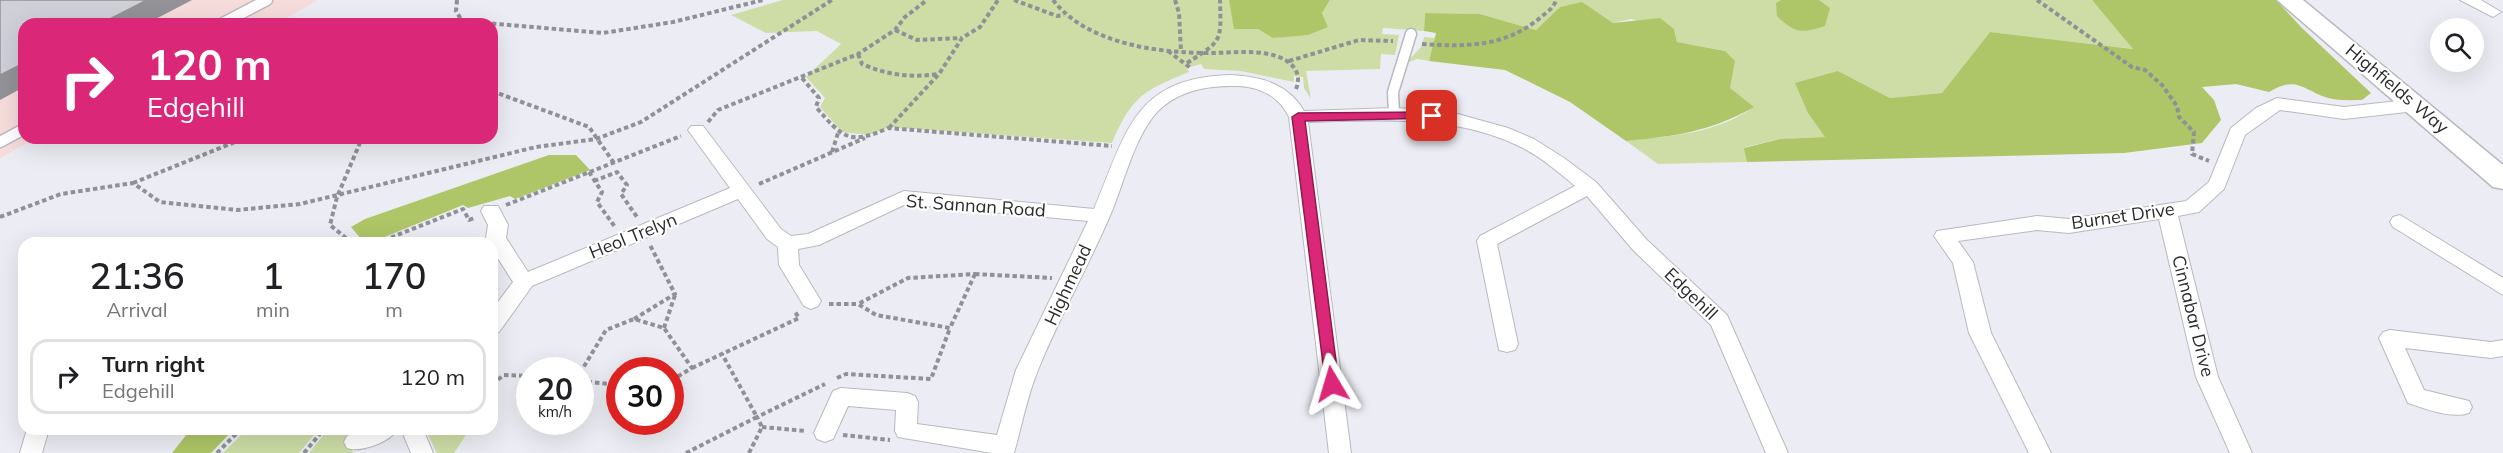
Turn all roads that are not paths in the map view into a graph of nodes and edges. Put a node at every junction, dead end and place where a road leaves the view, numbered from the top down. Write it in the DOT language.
graph roads {
  1 [pos="267,0"];
  2 [pos="2289,0"];
  3 [pos="2468,0"];
  4 [pos="2493,12"];
  5 [pos="232,18"];
  6 [pos="1410,38"];
  7 [pos="2416,105"];
  8 [pos="1394,114"];
  9 [pos="1298,117"];
  10 [pos="697,129"];
  11 [pos="18,132"];
  12 [pos="0,142"];
  13 [pos="2503,180"];
  14 [pos="1589,187"];
  15 [pos="741,191"];
  16 [pos="2168,210"];
  17 [pos="490,212"];
  18 [pos="1101,216"];
  19 [pos="2400,222"];
  20 [pos="496,237"];
  21 [pos="498,242"];
  22 [pos="788,244"];
  23 [pos="525,281"];
  24 [pos="2503,288"];
  25 [pos="811,302"];
  26 [pos="498,319"];
  27 [pos="1507,345"];
  28 [pos="2503,348"];
  29 [pos="2461,407"];
  30 [pos="825,433"];
  31 [pos="36,435"];
  32 [pos="372,435"];
  33 [pos="414,435"];
  34 [pos="355,442"];
  35 [pos="1004,449"];
  36 [pos="31,453"];
  37 [pos="422,453"];
  38 [pos="1340,453"];
  39 [pos="1777,453"];
  40 [pos="2040,453"];
  41 [pos="2241,453"];
  1 -- 5 [label="lane"];
  2 -- 7 [label="main road, Highfields Way"];
  3 -- 4 [label="street"];
  6 -- 8 [label="lane"];
  7 -- 13 [label="main road, Highfields Way"];
  7 -- 16 [label="street, Burnet Drive"];
  8 -- 9 [label="street, Edgehill"];
  8 -- 14 [label="street, Edgehill"];
  9 -- 18 [label="street, Highmead"];
  9 -- 38 [label="street"];
  10 -- 15 [label="street"];
  11 -- 12 [label="lane"];
  14 -- 27 [label="street"];
  14 -- 39 [label="street, Edgehill"];
  15 -- 22 [label="street"];
  15 -- 23 [label="street, Heol Trelyn"];
  16 -- 40 [label="street, Burnet Drive"];
  16 -- 41 [label="street, Cinnabar Drive"];
  17 -- 20 [label="street"];
  18 -- 22 [label="street, St. Sannan Road"];
  18 -- 35 [label="street, Highmead"];
  19 -- 24 [label="street"];
  21 -- 23 [label="street"];
  22 -- 25 [label="street"];
  23 -- 26 [label="street"];
  28 -- 29 [label="street"];
  30 -- 35 [label="street"];
  31 -- 36 [label="street"];
  32 -- 34 [label="street"];
  33 -- 37 [label="street"];
}
